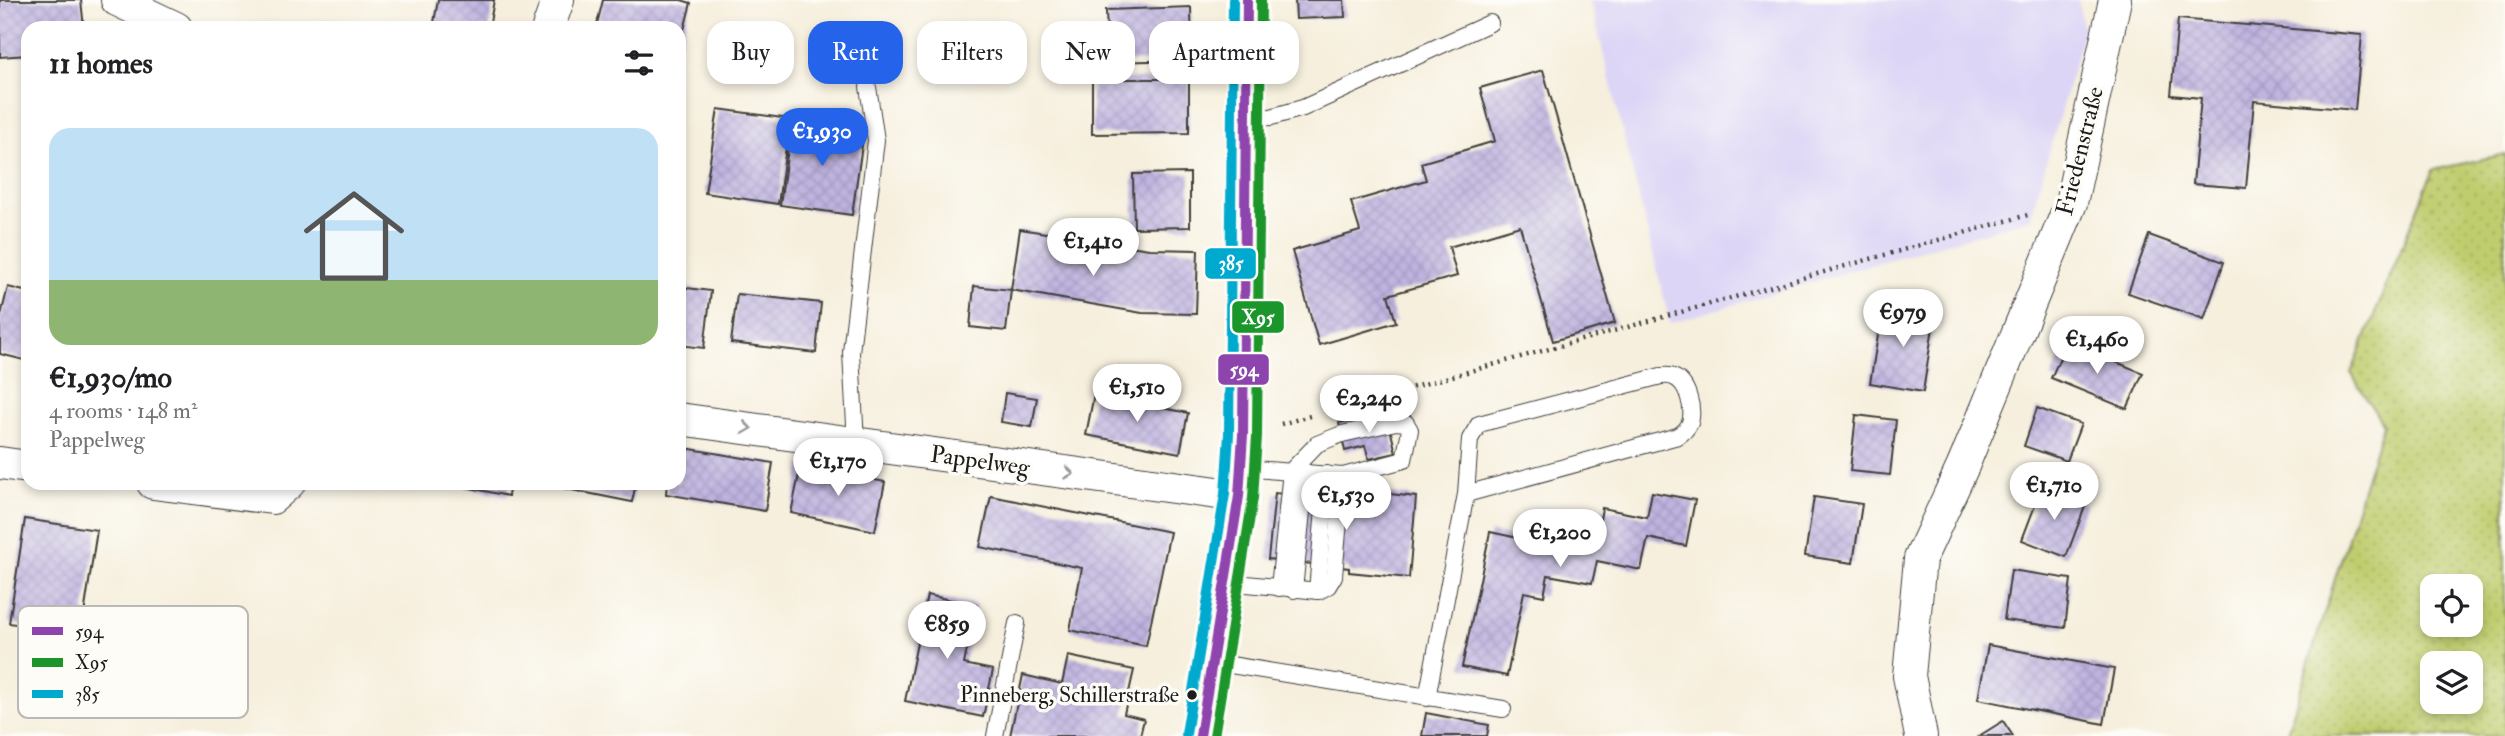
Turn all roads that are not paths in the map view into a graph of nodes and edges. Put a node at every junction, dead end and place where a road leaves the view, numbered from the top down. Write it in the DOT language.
graph roads {
  1 [pos="117,0"];
  2 [pos="558,0"];
  3 [pos="1247,0"];
  4 [pos="2115,0"];
  5 [pos="161,21"];
  6 [pos="550,21"];
  7 [pos="1490,23"];
  8 [pos="868,87"];
  9 [pos="1245,119"];
  10 [pos="686,420"];
  11 [pos="856,443"];
  12 [pos="0,463"];
  13 [pos="21,466"];
  14 [pos="1241,466"];
  15 [pos="1299,471"];
  16 [pos="1335,475"];
  17 [pos="209,490"];
  18 [pos="281,490"];
  19 [pos="1466,494"];
  20 [pos="1225,582"];
  21 [pos="1286,589"];
  22 [pos="1017,622"];
  23 [pos="1212,662"];
  24 [pos="1427,698"];
  25 [pos="1503,709"];
  26 [pos="995,736"];
  27 [pos="1200,736"];
  28 [pos="1921,736"];
  1 -- 5 [label="street"];
  2 -- 6 [label="street"];
  3 -- 9 [label="main road"];
  4 -- 28 [label="street, Friedenstraße"];
  7 -- 9 [label="lane"];
  8 -- 11 [label="lane"];
  9 -- 14 [label="main road"];
  10 -- 11 [label="street, Pappelweg, one-way"];
  11 -- 14 [label="street, Pappelweg, one-way"];
  12 -- 13 [label="street"];
  14 -- 15 [label="lane"];
  14 -- 20 [label="main road"];
  15 -- 16 [label="lane"];
  15 -- 16 [label="lane"];
  15 -- 21 [label="lane"];
  16 -- 21 [label="lane"];
  17 -- 18 [label="street"];
  19 -- 19 [label="lane"];
  19 -- 24 [label="lane"];
  20 -- 21 [label="lane"];
  20 -- 23 [label="main road"];
  22 -- 26 [label="lane"];
  23 -- 24 [label="lane"];
  23 -- 27 [label="main road"];
  24 -- 25 [label="lane"];
}
